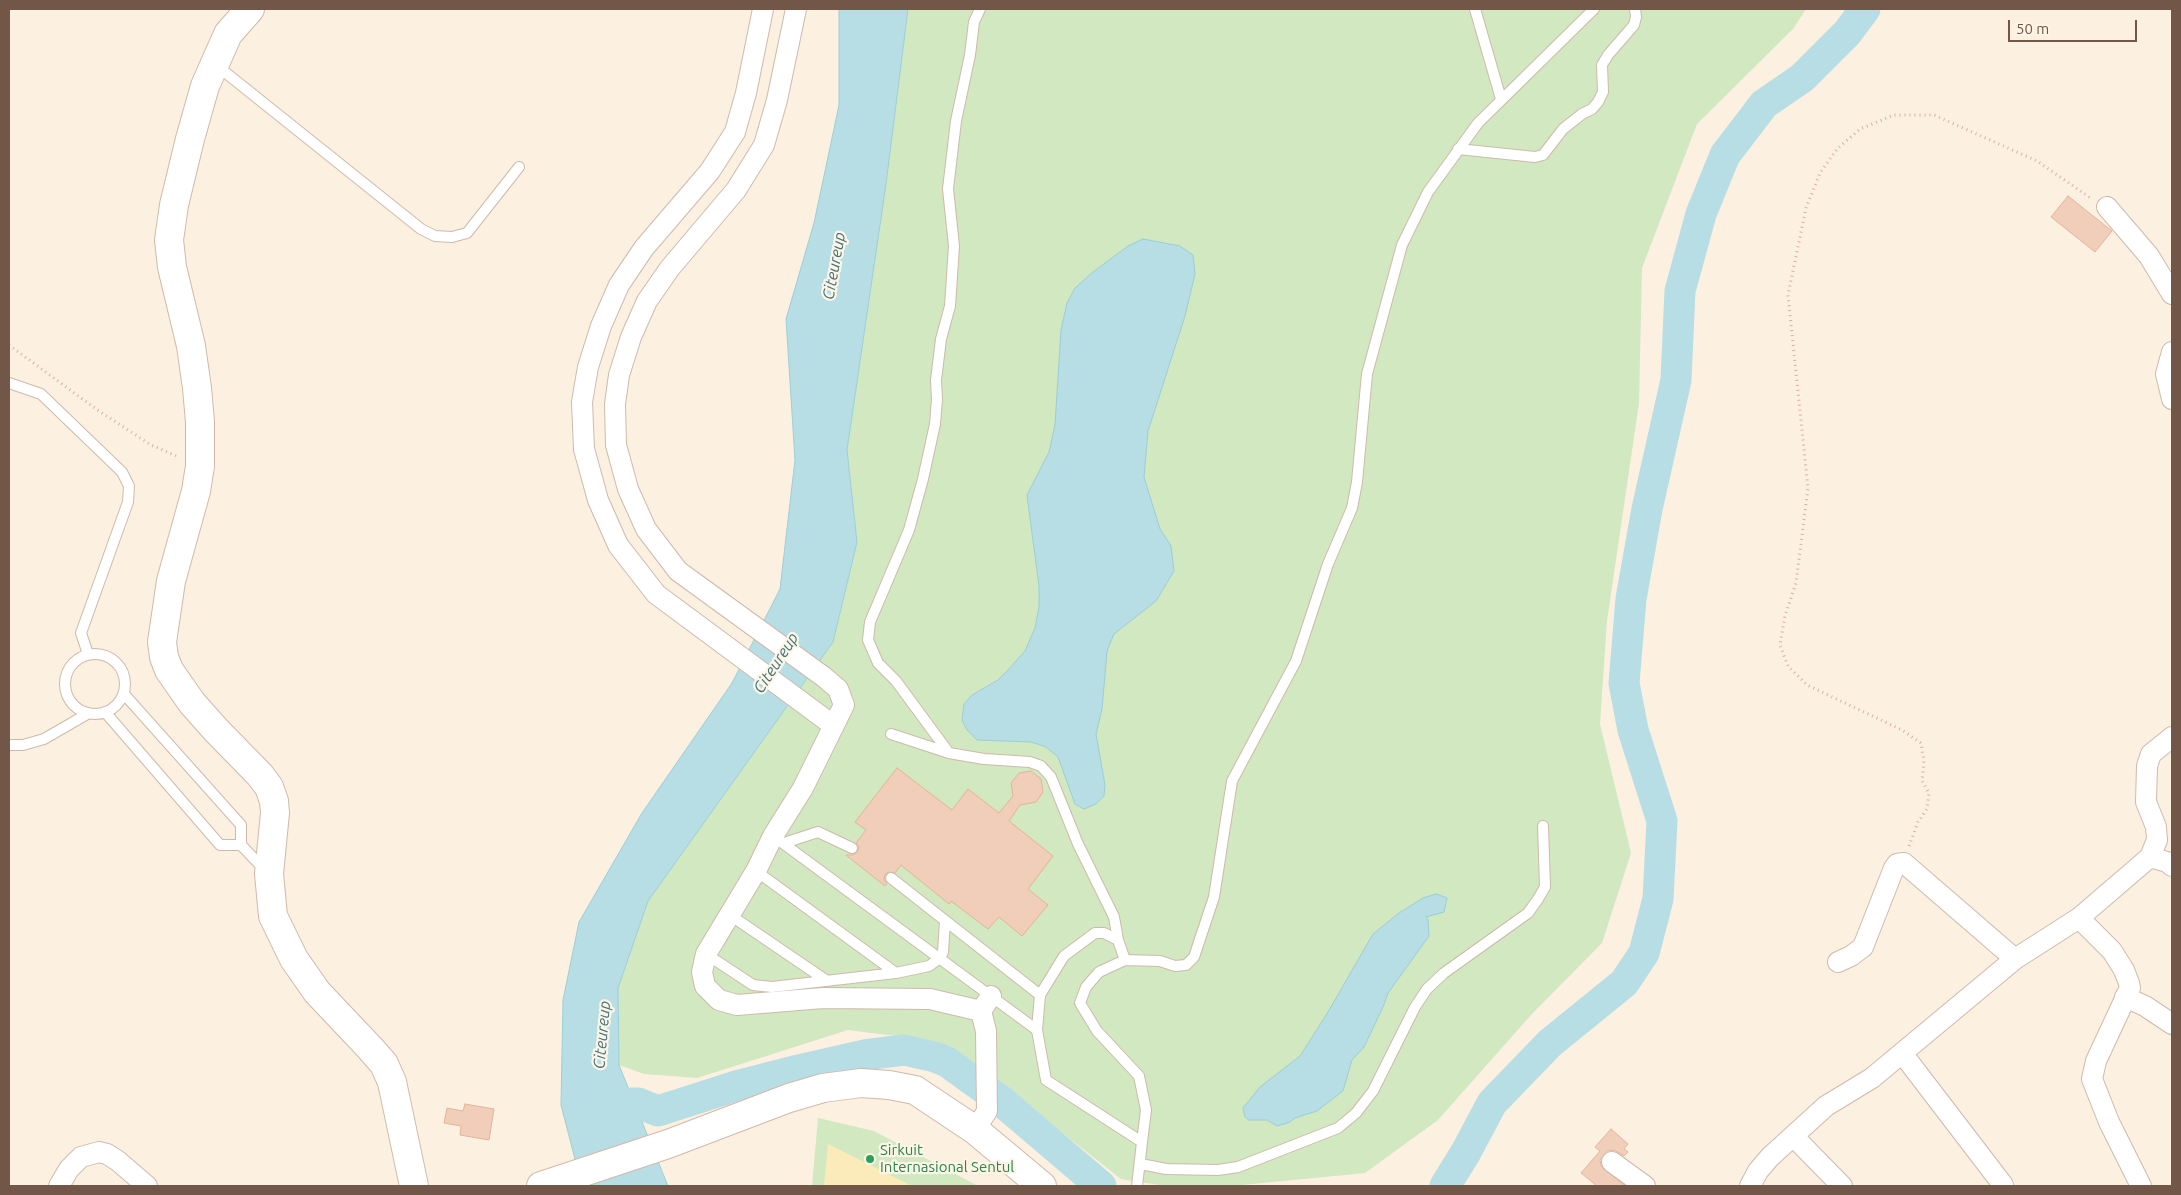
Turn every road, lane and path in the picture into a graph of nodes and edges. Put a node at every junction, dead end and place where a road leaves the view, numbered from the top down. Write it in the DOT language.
graph roads {
  1 [pos="250,9"];
  2 [pos="763,9"];
  3 [pos="796,9"];
  4 [pos="980,9"];
  5 [pos="1474,9"];
  6 [pos="1594,9"];
  7 [pos="1635,9"];
  8 [pos="215,64"];
  9 [pos="1501,99"];
  10 [pos="1458,149"];
  11 [pos="519,168"];
  12 [pos="2107,208"];
  13 [pos="2172,294"];
  14 [pos="9,345"];
  15 [pos="2172,352"];
  16 [pos="9,383"];
  17 [pos="2172,399"];
  18 [pos="200,466"];
  19 [pos="700,587"];
  20 [pos="682,614"];
  21 [pos="88,654"];
  22 [pos="124,694"];
  23 [pos="105,712"];
  24 [pos="88,713"];
  25 [pos="834,726"];
  26 [pos="891,734"];
  27 [pos="2172,737"];
  28 [pos="9,745"];
  29 [pos="948,753"];
  30 [pos="1544,826"];
  31 [pos="2164,827"];
  32 [pos="779,840"];
  33 [pos="241,845"];
  34 [pos="852,848"];
  35 [pos="2150,857"];
  36 [pos="1904,863"];
  37 [pos="2172,866"];
  38 [pos="756,871"];
  39 [pos="269,874"];
  40 [pos="891,878"];
  41 [pos="730,915"];
  42 [pos="2079,918"];
  43 [pos="945,922"];
  44 [pos="1118,940"];
  45 [pos="706,954"];
  46 [pos="940,958"];
  47 [pos="2015,959"];
  48 [pos="1125,960"];
  49 [pos="1838,962"];
  50 [pos="896,973"];
  51 [pos="827,981"];
  52 [pos="1040,995"];
  53 [pos="2126,997"];
  54 [pos="986,1004"];
  55 [pos="2172,1024"];
  56 [pos="1037,1030"];
  57 [pos="1902,1053"];
  58 [pos="981,1120"];
  59 [pos="1794,1136"];
  60 [pos="1142,1142"];
  61 [pos="1612,1162"];
  62 [pos="1141,1164"];
  63 [pos="554,1182"];
  64 [pos="1137,1184"];
  65 [pos="2003,1185"];
  66 [pos="59,1186"];
  67 [pos="147,1186"];
  68 [pos="414,1186"];
  69 [pos="1042,1186"];
  70 [pos="1645,1186"];
  71 [pos="1750,1186"];
  72 [pos="1842,1186"];
  73 [pos="2141,1186"];
  1 -- 8 [label="street"];
  2 -- 20 [label="street"];
  3 -- 19 [label="street"];
  4 -- 29 [label="lane"];
  5 -- 9 [label="lane"];
  6 -- 9 [label="lane"];
  7 -- 10 [label="lane"];
  8 -- 11 [label="lane"];
  8 -- 18 [label="street"];
  9 -- 10 [label="lane"];
  10 -- 48 [label="lane"];
  12 -- 13 [label="street"];
  12 -- 36 [label="path"];
  14 -- 18 [label="path"];
  15 -- 17 [label="street"];
  16 -- 21 [label="lane"];
  18 -- 39 [label="street"];
  19 -- 20 [label="street"];
  19 -- 25 [label="street"];
  20 -- 25 [label="street"];
  21 -- 22 [label="lane"];
  21 -- 24 [label="lane"];
  22 -- 23 [label="lane"];
  22 -- 33 [label="lane"];
  23 -- 24 [label="lane"];
  23 -- 33 [label="lane"];
  24 -- 28 [label="lane"];
  25 -- 32 [label="street"];
  26 -- 29 [label="lane"];
  27 -- 31 [label="street"];
  29 -- 44 [label="lane"];
  30 -- 62 [label="lane"];
  31 -- 35 [label="street"];
  32 -- 34 [label="lane"];
  32 -- 38 [label="street"];
  32 -- 46 [label="lane"];
  33 -- 39 [label="lane"];
  35 -- 37 [label="street"];
  35 -- 42 [label="street"];
  36 -- 47 [label="street"];
  36 -- 49 [label="street"];
  38 -- 41 [label="street"];
  38 -- 50 [label="lane"];
  39 -- 68 [label="street"];
  40 -- 43 [label="lane"];
  41 -- 45 [label="street"];
  41 -- 51 [label="lane"];
  42 -- 47 [label="street"];
  42 -- 53 [label="street"];
  43 -- 46 [label="lane"];
  43 -- 52 [label="lane"];
  44 -- 48 [label="lane"];
  44 -- 52 [label="lane"];
  45 -- 51 [label="lane"];
  45 -- 54 [label="street"];
  46 -- 50 [label="lane"];
  46 -- 54 [label="lane"];
  47 -- 57 [label="street"];
  48 -- 60 [label="lane"];
  50 -- 51 [label="lane"];
  52 -- 56 [label="lane"];
  53 -- 55 [label="street"];
  53 -- 73 [label="street"];
  54 -- 56 [label="lane"];
  54 -- 58 [label="street"];
  56 -- 60 [label="lane"];
  57 -- 59 [label="street"];
  57 -- 65 [label="street"];
  58 -- 63 [label="street"];
  58 -- 69 [label="street"];
  59 -- 71 [label="street"];
  59 -- 72 [label="street"];
  60 -- 62 [label="lane"];
  61 -- 70 [label="street"];
  62 -- 64 [label="lane"];
  66 -- 67 [label="street"];
}
